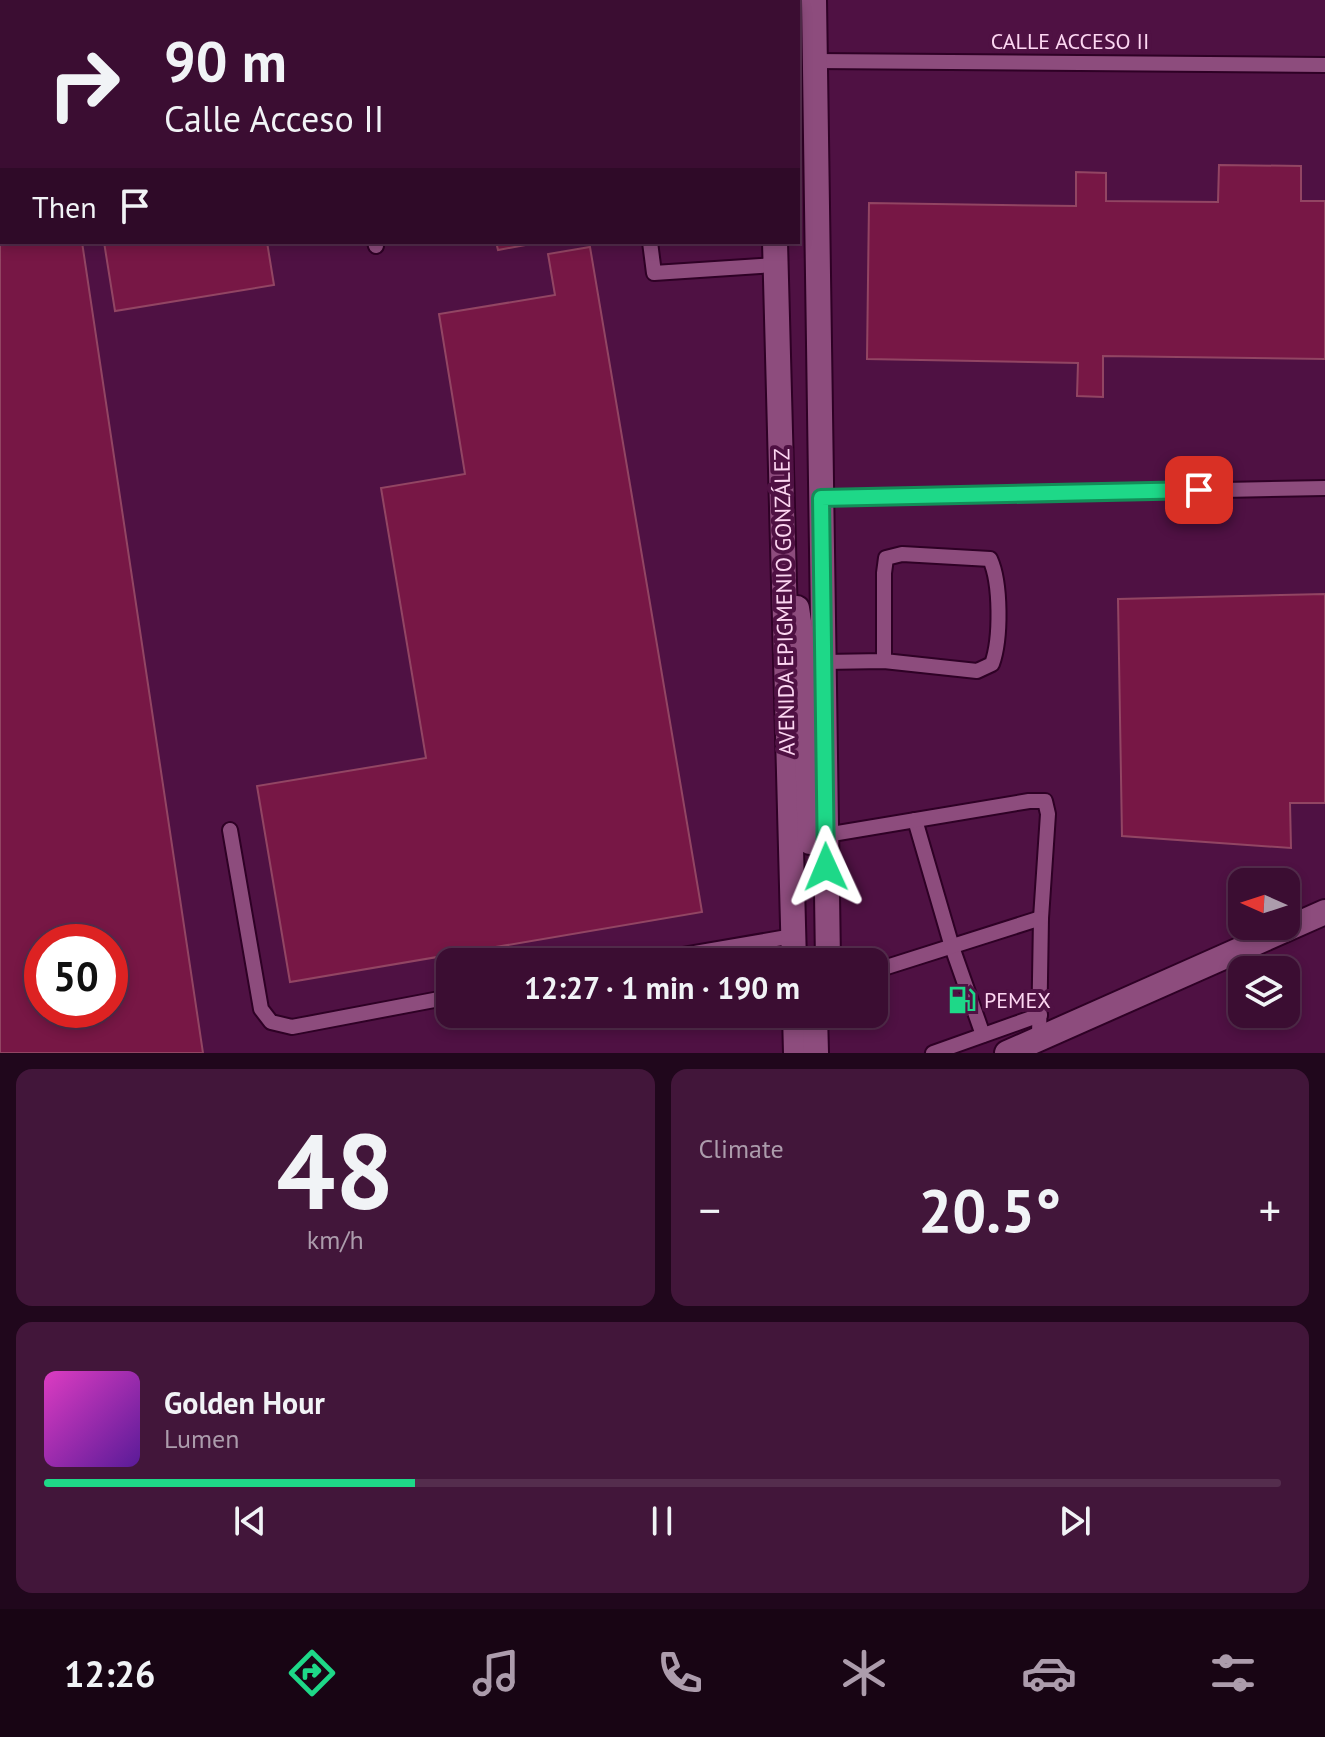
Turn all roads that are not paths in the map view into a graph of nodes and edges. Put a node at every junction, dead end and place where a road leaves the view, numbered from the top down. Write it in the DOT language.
graph roads {
  1 [pos="814,0"];
  2 [pos="814,61"];
  3 [pos="1325,65"];
  4 [pos="650,244"];
  5 [pos="775,253"];
  6 [pos="1325,488"];
  7 [pos="821,498"];
  8 [pos="782,503"];
  9 [pos="884,661"];
  10 [pos="824,662"];
  11 [pos="915,820"];
  12 [pos="230,830"];
  13 [pos="826,835"];
  14 [pos="1325,912"];
  15 [pos="1041,918"];
  16 [pos="793,936"];
  17 [pos="952,947"];
  18 [pos="723,948"];
  19 [pos="793,948"];
  20 [pos="813,948"];
  21 [pos="828,948"];
  22 [pos="888,967"];
  23 [pos="436,1000"];
  24 [pos="1040,1015"];
  25 [pos="795,1028"];
  26 [pos="815,1028"];
  27 [pos="829,1028"];
  28 [pos="983,1035"];
  29 [pos="1039,1039"];
  30 [pos="796,1053"];
  31 [pos="816,1053"];
  32 [pos="829,1053"];
  33 [pos="933,1053"];
  34 [pos="1007,1053"];
  1 -- 2 [label="main road, AVENIDA EPIGMENIO GONZÁLEZ"];
  2 -- 3 [label="lane, CALLE ACCESO II"];
  2 -- 7 [label="main road, AVENIDA EPIGMENIO GONZÁLEZ"];
  4 -- 5 [label="lane"];
  5 -- 8 [label="main road, AVENIDA EPIGMENIO GONZÁLEZ"];
  6 -- 7 [label="lane"];
  7 -- 10 [label="main road, AVENIDA EPIGMENIO GONZÁLEZ"];
  8 -- 16 [label="main road, AVENIDA EPIGMENIO GONZÁLEZ"];
  8 -- 20 [label="main road"];
  9 -- 9 [label="lane"];
  9 -- 10 [label="lane"];
  10 -- 13 [label="main road, AVENIDA EPIGMENIO GONZÁLEZ"];
  11 -- 13 [label="lane"];
  11 -- 15 [label="lane"];
  11 -- 17 [label="lane"];
  12 -- 23 [label="lane"];
  13 -- 21 [label="main road, AVENIDA EPIGMENIO GONZÁLEZ"];
  14 -- 29 [label="main road"];
  15 -- 17 [label="lane"];
  15 -- 24 [label="lane"];
  16 -- 18 [label="lane"];
  16 -- 19 [label="main road, AVENIDA EPIGMENIO GONZÁLEZ"];
  17 -- 22 [label="lane"];
  17 -- 28 [label="lane"];
  24 -- 28 [label="lane"];
  24 -- 29 [label="lane"];
  25 -- 30 [label="main road"];
  26 -- 31 [label="main road"];
  27 -- 32 [label="main road"];
  28 -- 33 [label="lane"];
  29 -- 34 [label="main road"];
}
